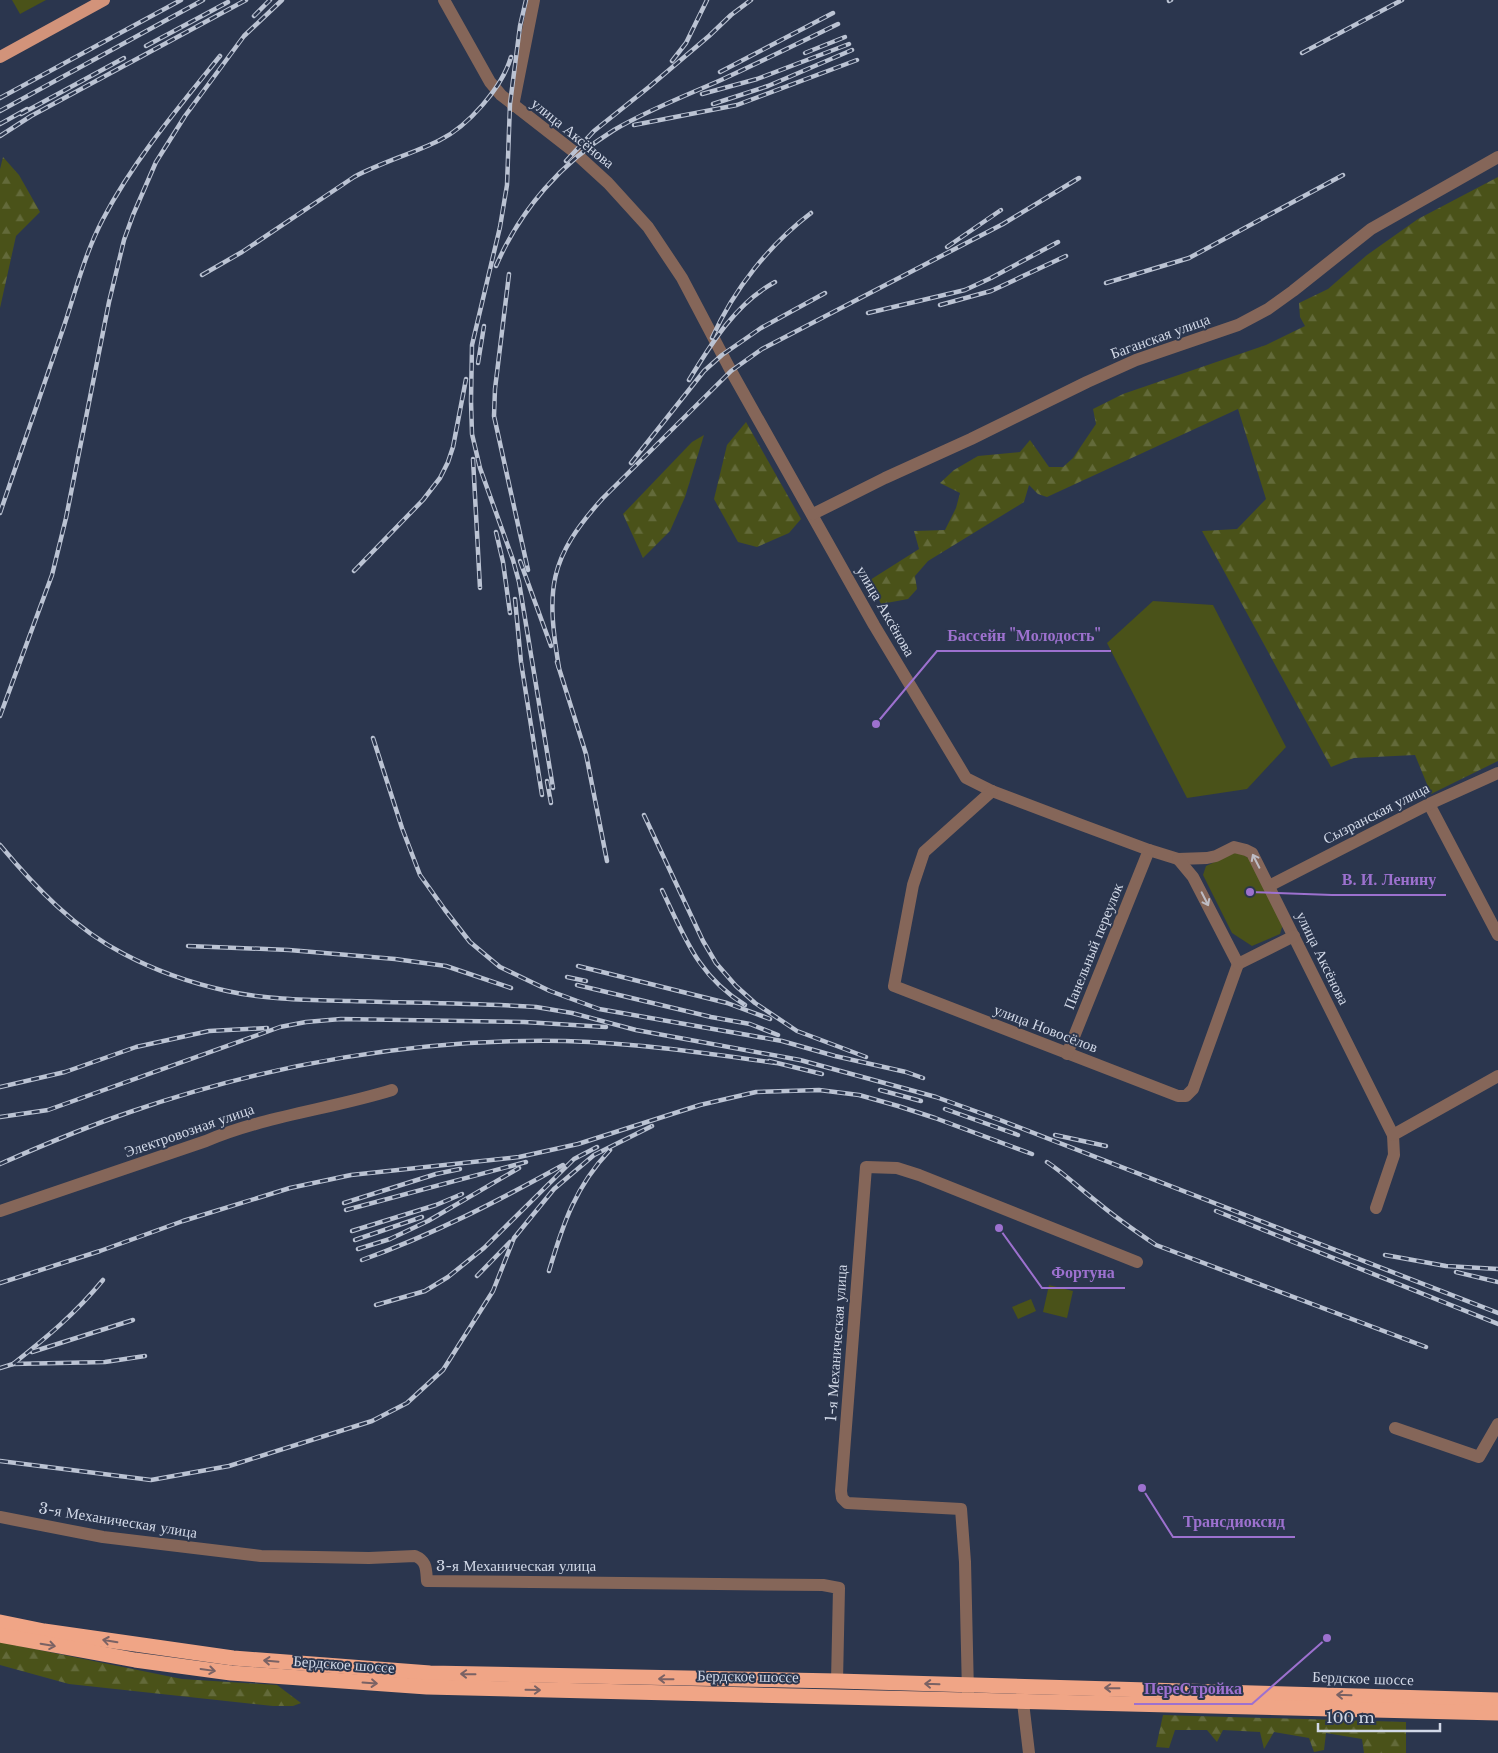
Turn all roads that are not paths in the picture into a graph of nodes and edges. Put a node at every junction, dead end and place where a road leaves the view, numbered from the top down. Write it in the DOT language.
graph roads {
  1 [pos="104,0"];
  2 [pos="444,0"];
  3 [pos="534,0"];
  4 [pos="0,56"];
  5 [pos="513,106"];
  6 [pos="1498,157"];
  7 [pos="813,514"];
  8 [pos="1498,773"];
  9 [pos="992,791"];
  10 [pos="1429,804"];
  11 [pos="1149,850"];
  12 [pos="1178,859"];
  13 [pos="1269,886"];
  14 [pos="1498,935"];
  15 [pos="1294,936"];
  16 [pos="1238,964"];
  17 [pos="1067,1054"];
  18 [pos="1498,1076"];
  19 [pos="392,1090"];
  20 [pos="1393,1135"];
  21 [pos="1376,1208"];
  22 [pos="0,1211"];
  23 [pos="1137,1262"];
  24 [pos="1498,1424"];
  25 [pos="1395,1428"];
  26 [pos="0,1517"];
  27 [pos="0,1622"];
  28 [pos="0,1635"];
  29 [pos="837,1681"];
  30 [pos="969,1685"];
  31 [pos="1022,1686"];
  32 [pos="1498,1700"];
  33 [pos="967,1701"];
  34 [pos="1023,1702"];
  35 [pos="1498,1713"];
  36 [pos="1029,1753"];
  1 -- 4 [label="main road"];
  2 -- 5 [label="street, улица Аксёнова"];
  3 -- 5 [label="street"];
  5 -- 7 [label="street, улица Аксёнова"];
  6 -- 7 [label="street, Баганская улица"];
  7 -- 9 [label="street, улица Аксёнова"];
  8 -- 10 [label="street, Сызранская улица"];
  9 -- 11 [label="street, улица Аксёнова"];
  9 -- 17 [label="street, улица Новосёлов"];
  10 -- 13 [label="street, Сызранская улица"];
  10 -- 14 [label="street"];
  11 -- 12 [label="street, улица Аксёнова"];
  11 -- 17 [label="street, Панельный переулок"];
  13 -- 12 [label="street, улица Аксёнова, one-way"];
  12 -- 16 [label="street, one-way"];
  13 -- 15 [label="street, улица Аксёнова"];
  15 -- 16 [label="street"];
  15 -- 20 [label="street, улица Аксёнова"];
  16 -- 17 [label="street, улица Новосёлов"];
  18 -- 20 [label="street"];
  19 -- 22 [label="street, Электровозная улица"];
  20 -- 21 [label="street, улица Аксёнова"];
  23 -- 30 [label="street, 1-я Механическая улица"];
  24 -- 25 [label="street"];
  26 -- 29 [label="street, 3-я Механическая улица"];
  29 -- 27 [label="highway, Бердское шоссе, one-way"];
  28 -- 33 [label="highway, Бердское шоссе, one-way"];
  30 -- 29 [label="highway, Бердское шоссе, one-way"];
  30 -- 31 [label="highway, Бердское шоссе"];
  30 -- 33 [label="street, 1-я Механическая улица"];
  32 -- 31 [label="highway, Бердское шоссе, one-way"];
  31 -- 34 [label="street"];
  33 -- 34 [label="highway, Бердское шоссе"];
  34 -- 35 [label="highway, Бердское шоссе"];
  34 -- 36 [label="street"];
}
